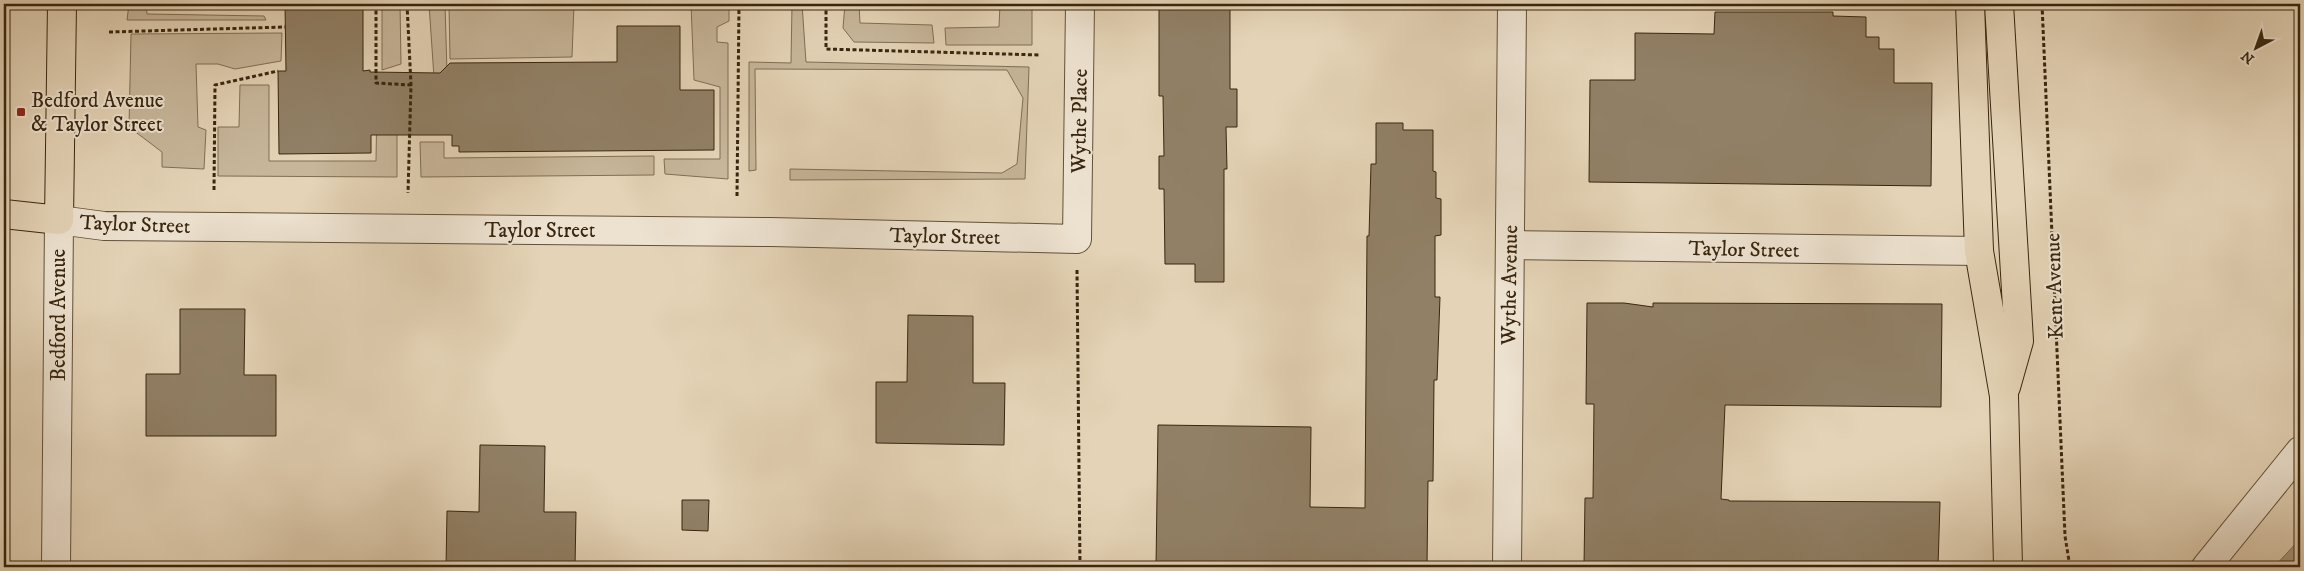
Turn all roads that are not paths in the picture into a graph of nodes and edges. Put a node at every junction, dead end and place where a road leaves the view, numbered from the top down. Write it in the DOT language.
graph roads {
  1 [pos="62,4"];
  2 [pos="1080,4"];
  3 [pos="1512,4"];
  4 [pos="1970,4"];
  5 [pos="2000,4"];
  6 [pos="4,214"];
  7 [pos="59,220"];
  8 [pos="1077,239"];
  9 [pos="1510,246"];
  10 [pos="1979,251"];
  11 [pos="2004,396"];
  12 [pos="2300,451"];
  13 [pos="56,567"];
  14 [pos="1507,567"];
  15 [pos="2008,567"];
  16 [pos="2206,567"];
  1 -- 7 [label="main road, Bedford Avenue"];
  2 -- 8 [label="street, Wythe Place"];
  3 -- 9 [label="street, Wythe Avenue"];
  4 -- 10 [label="main road, Kent Avenue"];
  5 -- 11 [label="main road, Kent Avenue"];
  6 -- 7 [label="main road, Taylor Street"];
  7 -- 8 [label="street, Taylor Street"];
  7 -- 13 [label="street, Bedford Avenue"];
  9 -- 10 [label="street, Taylor Street"];
  9 -- 14 [label="street, Wythe Avenue"];
  10 -- 11 [label="main road, Kent Avenue"];
  11 -- 15 [label="main road, Kent Avenue"];
  12 -- 16 [label="street"];
}
